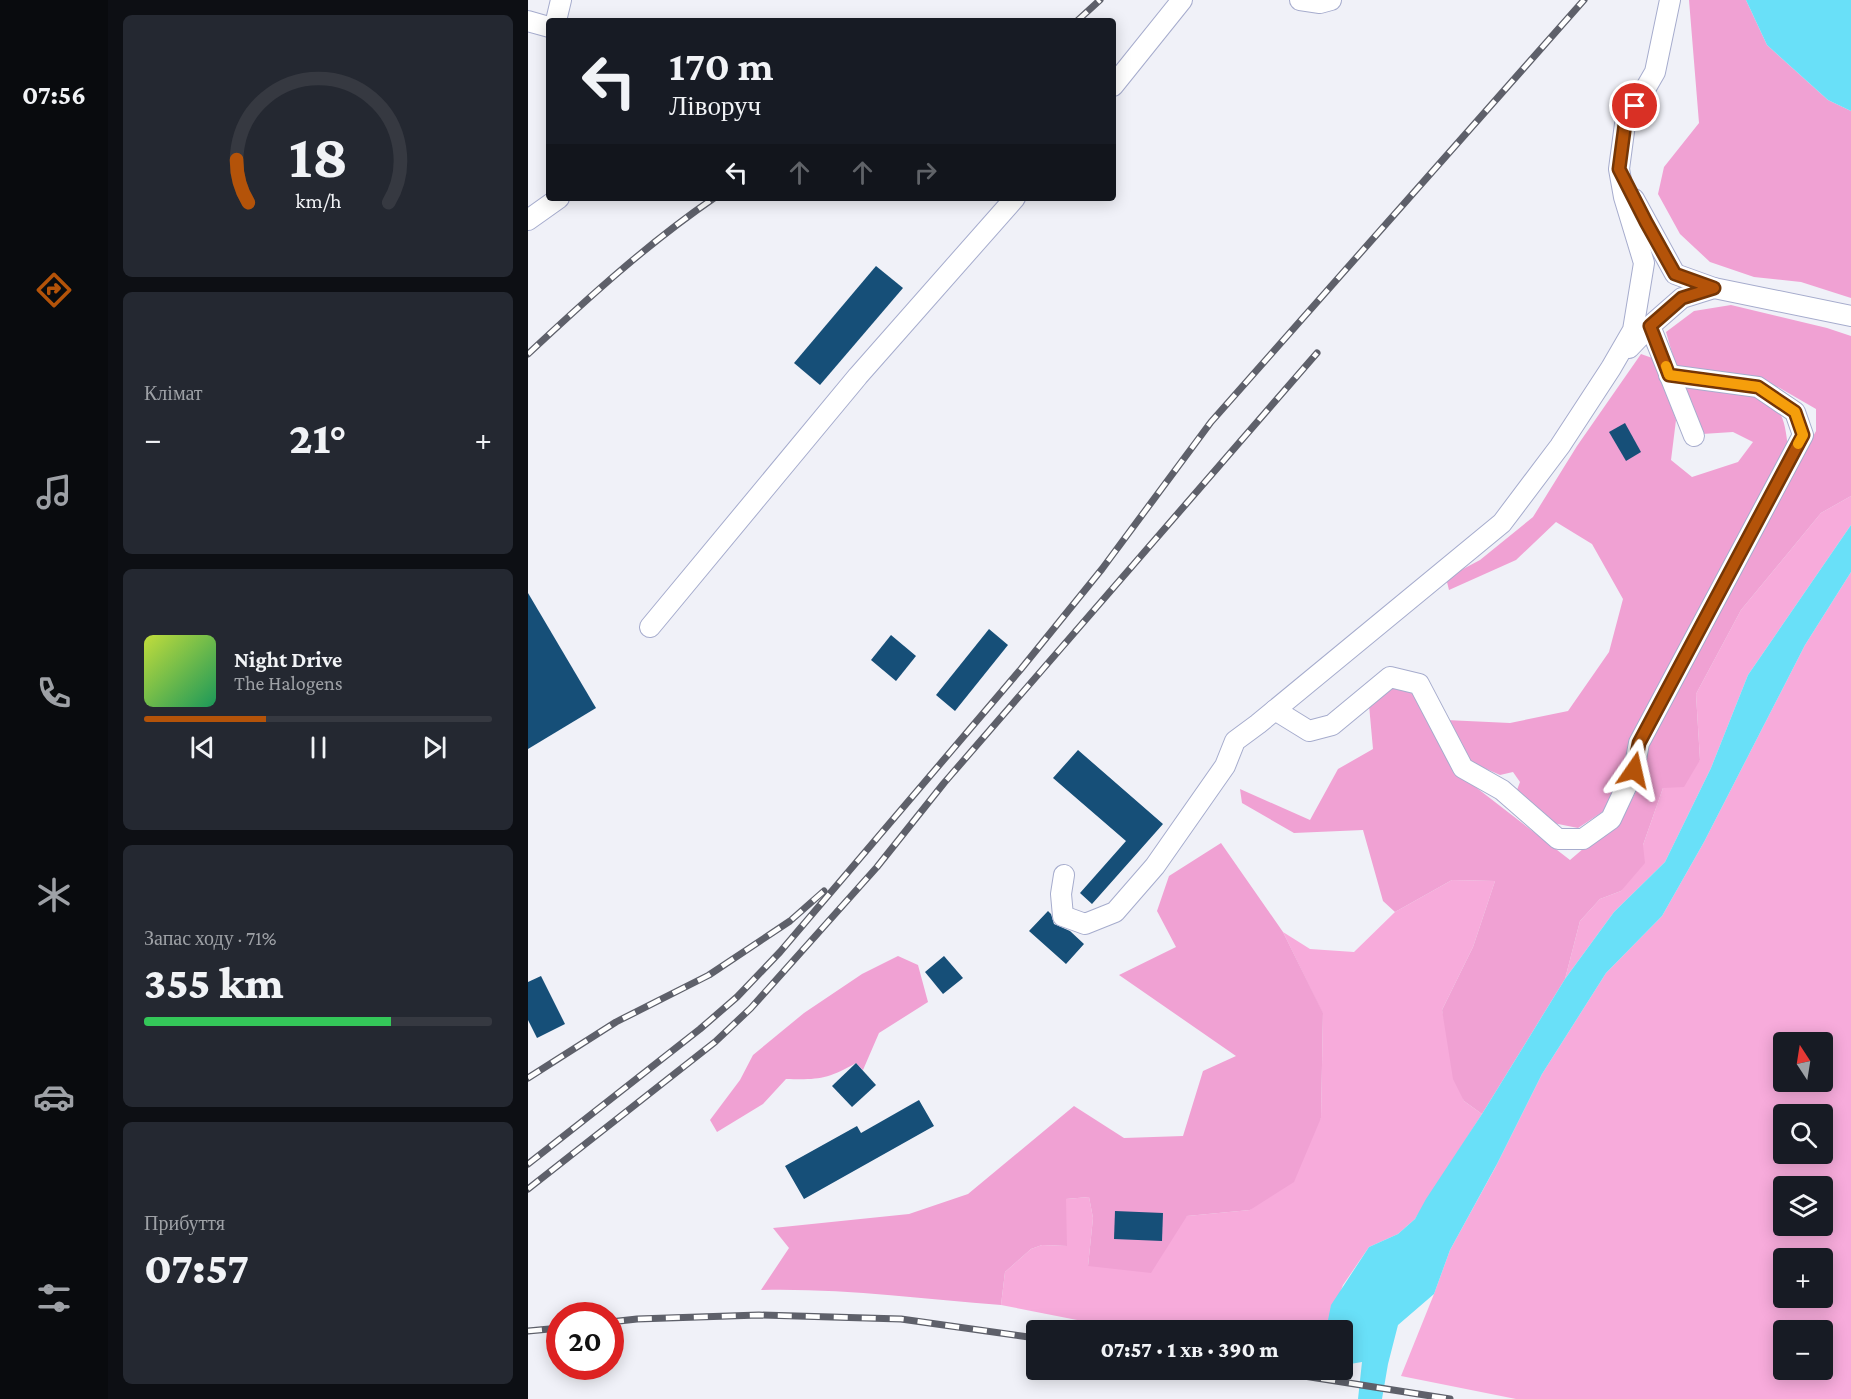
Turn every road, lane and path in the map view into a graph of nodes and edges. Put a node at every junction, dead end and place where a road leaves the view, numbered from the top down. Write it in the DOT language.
graph roads {
  1 [pos="561,0"];
  2 [pos="1182,0"];
  3 [pos="1299,0"];
  4 [pos="1331,0"];
  5 [pos="1670,0"];
  6 [pos="557,18"];
  7 [pos="528,21"];
  8 [pos="546,26"];
  9 [pos="1116,82"];
  10 [pos="1619,169"];
  11 [pos="555,201"];
  12 [pos="1012,201"];
  13 [pos="528,220"];
  14 [pos="1714,288"];
  15 [pos="1851,316"];
  16 [pos="1650,326"];
  17 [pos="1611,368"];
  18 [pos="1669,375"];
  19 [pos="1694,436"];
  20 [pos="650,627"];
  21 [pos="1275,710"];
  22 [pos="1064,875"];
  1 -- 6 [label="lane"];
  2 -- 9 [label="lane"];
  3 -- 4 [label="lane"];
  5 -- 10 [label="lane"];
  7 -- 8 [label="lane"];
  10 -- 14 [label="lane"];
  10 -- 17 [label="lane"];
  11 -- 13 [label="lane"];
  12 -- 20 [label="lane"];
  14 -- 15 [label="lane"];
  14 -- 16 [label="lane"];
  16 -- 17 [label="lane"];
  16 -- 18 [label="lane"];
  17 -- 21 [label="lane"];
  18 -- 19 [label="lane"];
  18 -- 21 [label="lane"];
  21 -- 22 [label="lane"];
}
